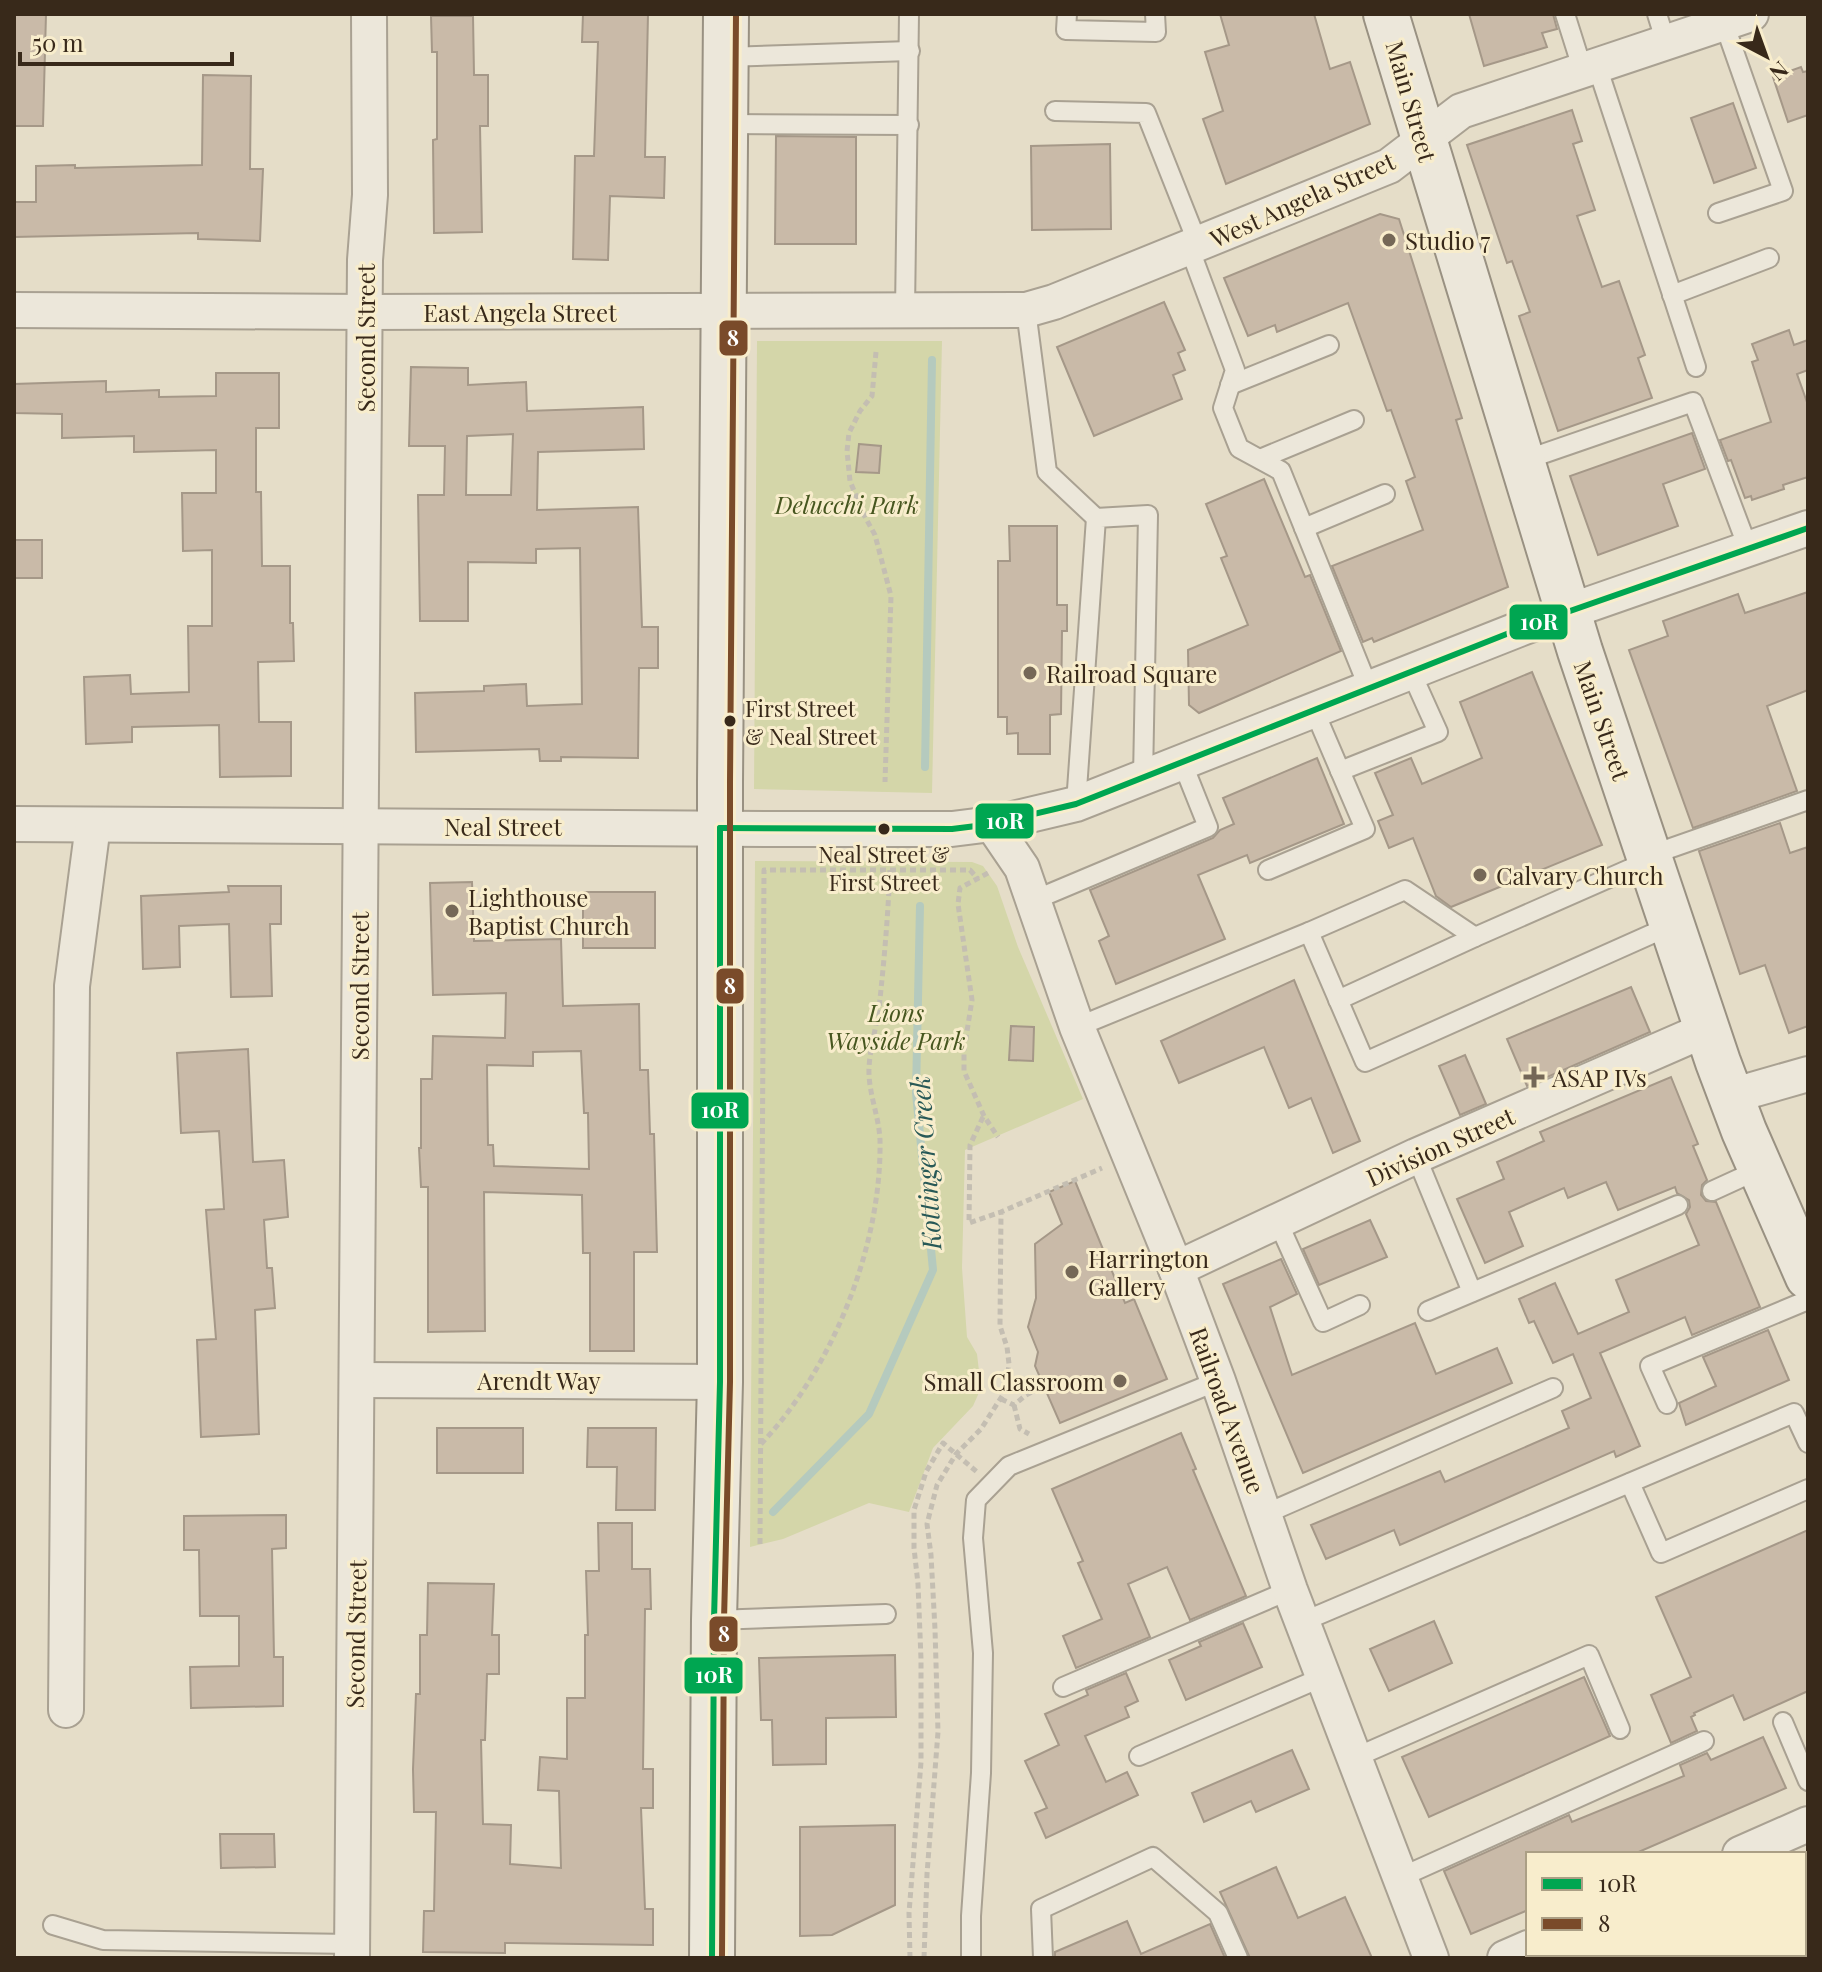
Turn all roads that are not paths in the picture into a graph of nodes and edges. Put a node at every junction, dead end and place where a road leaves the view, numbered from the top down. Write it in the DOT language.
graph roads {
  1 [pos="369,14"];
  2 [pos="726,14"];
  3 [pos="909,14"];
  4 [pos="1067,14"];
  5 [pos="1155,14"];
  6 [pos="1386,14"];
  7 [pos="1565,14"];
  8 [pos="1738,19"];
  9 [pos="1662,28"];
  10 [pos="910,51"];
  11 [pos="726,57"];
  12 [pos="1590,68"];
  13 [pos="1055,111"];
  14 [pos="726,124"];
  15 [pos="909,125"];
  16 [pos="1424,139"];
  17 [pos="1718,213"];
  18 [pos="1194,246"];
  19 [pos="1769,258"];
  20 [pos="1672,295"];
  21 [pos="14,310"];
  22 [pos="1026,310"];
  23 [pos="905,311"];
  24 [pos="366,312"];
  25 [pos="724,312"];
  26 [pos="1329,345"];
  27 [pos="1696,367"];
  28 [pos="1230,385"];
  29 [pos="1354,420"];
  30 [pos="1260,459"];
  31 [pos="1521,462"];
  32 [pos="1385,494"];
  33 [pos="1096,518"];
  34 [pos="1304,528"];
  35 [pos="1808,528"];
  36 [pos="1748,548"];
  37 [pos="1567,612"];
  38 [pos="1411,672"];
  39 [pos="1369,689"];
  40 [pos="1314,710"];
  41 [pos="1182,762"];
  42 [pos="1340,771"];
  43 [pos="1143,778"];
  44 [pos="1808,800"];
  45 [pos="1076,804"];
  46 [pos="14,824"];
  47 [pos="992,824"];
  48 [pos="93,825"];
  49 [pos="360,825"];
  50 [pos="720,828"];
  51 [pos="1649,858"];
  52 [pos="1268,870"];
  53 [pos="1032,901"];
  54 [pos="1672,925"];
  55 [pos="1309,932"];
  56 [pos="1475,937"];
  57 [pos="1338,1000"];
  58 [pos="1077,1027"];
  59 [pos="1707,1029"];
  60 [pos="1808,1074"];
  61 [pos="1731,1096"];
  62 [pos="1416,1156"];
  63 [pos="1761,1169"];
  64 [pos="1712,1191"];
  65 [pos="1678,1205"];
  66 [pos="1277,1220"];
  67 [pos="1176,1269"];
  68 [pos="1808,1277"];
  69 [pos="1472,1292"];
  70 [pos="1808,1300"];
  71 [pos="1360,1305"];
  72 [pos="1428,1311"];
  73 [pos="357,1380"];
  74 [pos="1218,1381"];
  75 [pos="720,1382"];
  76 [pos="1553,1388"];
  77 [pos="1667,1404"];
  78 [pos="1807,1440"];
  79 [pos="1630,1483"];
  80 [pos="1808,1489"];
  81 [pos="1265,1514"];
  82 [pos="1290,1590"];
  83 [pos="886,1614"];
  84 [pos="714,1620"];
  85 [pos="1302,1622"];
  86 [pos="1323,1677"];
  87 [pos="1063,1687"];
  88 [pos="66,1710"];
  89 [pos="1783,1722"];
  90 [pos="1620,1729"];
  91 [pos="1704,1741"];
  92 [pos="1139,1756"];
  93 [pos="1354,1758"];
  94 [pos="1808,1781"];
  95 [pos="1808,1824"];
  96 [pos="1745,1852"];
  97 [pos="1399,1878"];
  98 [pos="53,1925"];
  99 [pos="1526,1949"];
  100 [pos="352,1951"];
  101 [pos="712,1958"];
  102 [pos="971,1958"];
  103 [pos="1043,1958"];
  104 [pos="1238,1958"];
  105 [pos="1431,1958"];
  106 [pos="1505,1958"];
  1 -- 24 [label="street, Second Street"];
  2 -- 11 [label="street"];
  3 -- 10 [label="lane"];
  4 -- 5 [label="lane"];
  6 -- 16 [label="street, Main Street"];
  7 -- 12 [label="lane"];
  8 -- 9 [label="street, West Angela Street"];
  8 -- 17 [label="lane"];
  9 -- 12 [label="street, West Angela Street"];
  10 -- 11 [label="lane"];
  10 -- 15 [label="lane"];
  11 -- 14 [label="street"];
  12 -- 16 [label="street, West Angela Street"];
  12 -- 20 [label="lane"];
  13 -- 18 [label="lane"];
  14 -- 15 [label="lane"];
  14 -- 25 [label="street"];
  15 -- 23 [label="lane"];
  16 -- 18 [label="street, West Angela Street"];
  16 -- 31 [label="street, Main Street"];
  18 -- 22 [label="street, West Angela Street"];
  18 -- 28 [label="lane"];
  19 -- 20 [label="lane"];
  20 -- 27 [label="lane"];
  21 -- 24 [label="street, East Angela Street"];
  22 -- 23 [label="street, East Angela Street"];
  22 -- 33 [label="lane"];
  23 -- 25 [label="street, East Angela Street"];
  24 -- 25 [label="street, East Angela Street"];
  24 -- 49 [label="street, Second Street"];
  25 -- 50 [label="street"];
  26 -- 28 [label="lane"];
  28 -- 30 [label="lane"];
  29 -- 30 [label="lane"];
  30 -- 34 [label="lane"];
  31 -- 36 [label="lane"];
  31 -- 37 [label="street, Main Street"];
  32 -- 34 [label="lane"];
  33 -- 43 [label="lane"];
  33 -- 45 [label="lane"];
  34 -- 39 [label="lane"];
  35 -- 36 [label="street, Neal Street"];
  36 -- 37 [label="street, Neal Street"];
  37 -- 38 [label="street, Neal Street"];
  37 -- 51 [label="street, Main Street"];
  38 -- 39 [label="street, Neal Street"];
  38 -- 42 [label="lane"];
  39 -- 40 [label="street, Neal Street"];
  40 -- 41 [label="street, Neal Street"];
  40 -- 42 [label="lane"];
  41 -- 43 [label="street, Neal Street"];
  41 -- 53 [label="lane"];
  42 -- 52 [label="lane"];
  43 -- 45 [label="street, Neal Street"];
  44 -- 51 [label="lane"];
  45 -- 47 [label="street, Neal Street"];
  46 -- 48 [label="street, Neal Street"];
  47 -- 50 [label="street, Neal Street"];
  47 -- 53 [label="street, Railroad Avenue"];
  48 -- 49 [label="street, Neal Street"];
  48 -- 88 [label="street"];
  49 -- 50 [label="street, Neal Street"];
  49 -- 73 [label="street, Second Street"];
  50 -- 75 [label="street"];
  51 -- 54 [label="street, Main Street"];
  51 -- 56 [label="lane"];
  53 -- 58 [label="street, Railroad Avenue"];
  54 -- 57 [label="lane"];
  54 -- 59 [label="street, Main Street"];
  55 -- 56 [label="lane"];
  55 -- 57 [label="lane"];
  55 -- 58 [label="lane"];
  56 -- 57 [label="lane"];
  58 -- 67 [label="street, Railroad Avenue"];
  59 -- 61 [label="street, Main Street"];
  59 -- 62 [label="street, Division Street"];
  60 -- 61 [label="street"];
  61 -- 63 [label="street, Main Street"];
  62 -- 66 [label="street, Division Street"];
  62 -- 69 [label="lane"];
  63 -- 64 [label="lane"];
  63 -- 68 [label="street, Main Street"];
  65 -- 69 [label="lane"];
  66 -- 67 [label="street, Division Street"];
  66 -- 71 [label="lane"];
  67 -- 74 [label="street, Railroad Avenue"];
  69 -- 72 [label="lane"];
  70 -- 77 [label="lane"];
  73 -- 75 [label="street, Arendt Way"];
  73 -- 100 [label="street, Second Street"];
  74 -- 81 [label="street, Railroad Avenue"];
  74 -- 102 [label="lane"];
  75 -- 84 [label="street"];
  76 -- 81 [label="lane"];
  78 -- 79 [label="lane"];
  79 -- 80 [label="lane"];
  79 -- 85 [label="lane"];
  81 -- 82 [label="street, Railroad Avenue"];
  82 -- 85 [label="street, Railroad Avenue"];
  82 -- 87 [label="lane"];
  83 -- 84 [label="lane"];
  84 -- 101 [label="street"];
  85 -- 86 [label="street, Railroad Avenue"];
  86 -- 92 [label="lane"];
  86 -- 93 [label="street, Railroad Avenue"];
  89 -- 94 [label="lane"];
  90 -- 93 [label="lane"];
  91 -- 97 [label="lane"];
  93 -- 97 [label="street, Railroad Avenue"];
  95 -- 96 [label="street"];
  97 -- 105 [label="street, Railroad Avenue"];
  98 -- 100 [label="lane"];
  99 -- 106 [label="street"];
  103 -- 104 [label="lane"];
}
